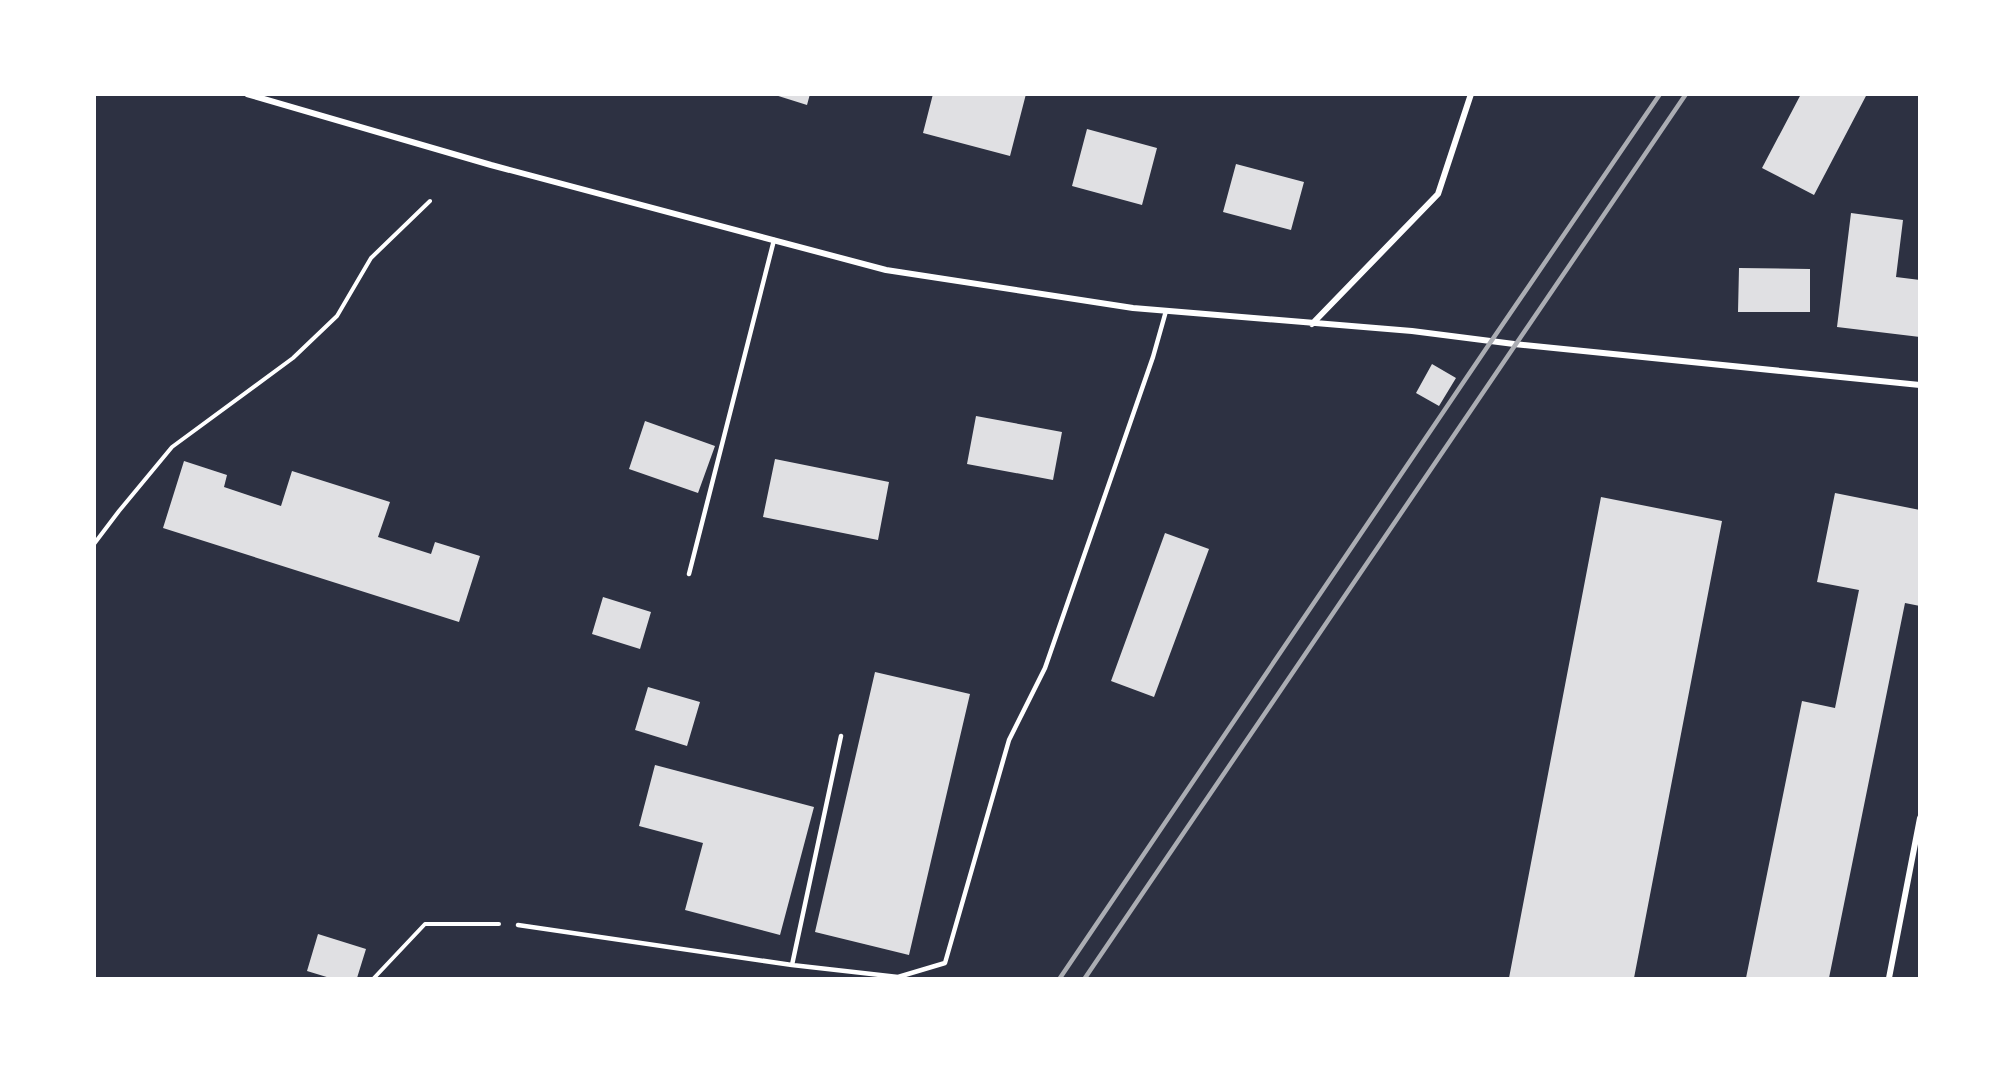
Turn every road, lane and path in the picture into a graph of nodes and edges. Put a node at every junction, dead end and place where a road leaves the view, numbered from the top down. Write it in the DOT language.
graph roads {
  1 [pos="247,94"];
  2 [pos="1471,94"];
  3 [pos="430,201"];
  4 [pos="774,240"];
  5 [pos="1166,311"];
  6 [pos="1312,324"];
  7 [pos="1920,385"];
  8 [pos="94,544"];
  9 [pos="689,574"];
  10 [pos="841,736"];
  11 [pos="1920,818"];
  12 [pos="518,925"];
  13 [pos="792,965"];
  14 [pos="374,978"];
  15 [pos="1889,978"];
  1 -- 4 [label="street"];
  2 -- 6 [label="street"];
  3 -- 8 [label="path"];
  4 -- 5 [label="street"];
  4 -- 9 [label="lane"];
  5 -- 6 [label="street"];
  5 -- 13 [label="lane"];
  6 -- 7 [label="street"];
  10 -- 13 [label="lane"];
  11 -- 15 [label="street"];
  12 -- 13 [label="lane"];
  12 -- 14 [label="path"];
}
